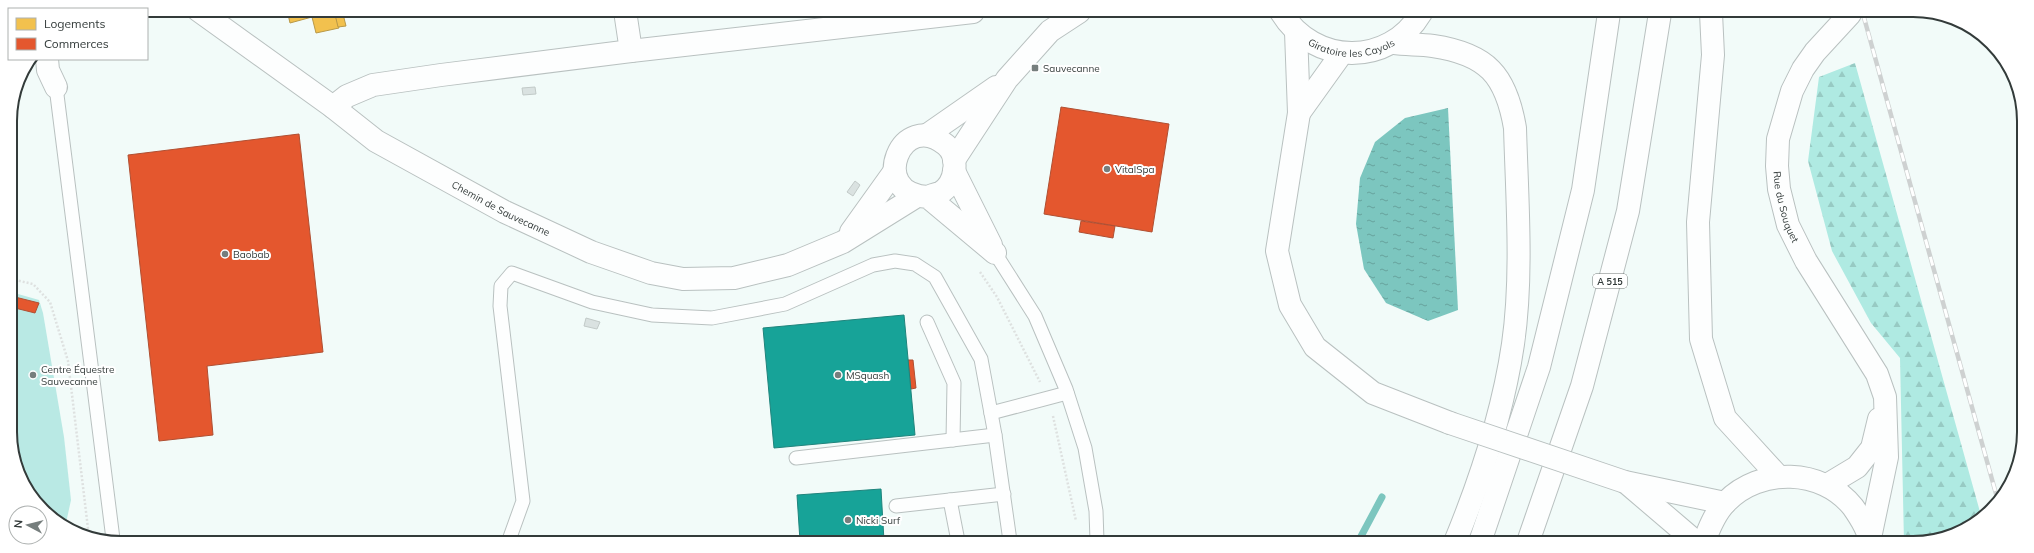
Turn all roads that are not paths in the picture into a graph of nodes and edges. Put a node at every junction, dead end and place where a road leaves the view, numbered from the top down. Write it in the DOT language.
graph roads {
  1 [pos="208,17"];
  2 [pos="626,17"];
  3 [pos="898,17"];
  4 [pos="1071,17"];
  5 [pos="1285,17"];
  6 [pos="1419,17"];
  7 [pos="1607,17"];
  8 [pos="1659,17"];
  9 [pos="1711,17"];
  10 [pos="1847,17"];
  11 [pos="1296,32"];
  12 [pos="1393,43"];
  13 [pos="631,51"];
  14 [pos="1342,53"];
  15 [pos="47,60"];
  16 [pos="58,60"];
  17 [pos="1007,79"];
  18 [pos="56,87"];
  19 [pos="333,107"];
  20 [pos="1298,114"];
  21 [pos="928,136"];
  22 [pos="954,165"];
  23 [pos="894,172"];
  24 [pos="922,196"];
  25 [pos="843,242"];
  26 [pos="988,248"];
  27 [pos="927,322"];
  28 [pos="1067,393"];
  29 [pos="1885,397"];
  30 [pos="991,413"];
  31 [pos="995,435"];
  32 [pos="953,440"];
  33 [pos="796,458"];
  34 [pos="1778,476"];
  35 [pos="1625,482"];
  36 [pos="1827,485"];
  37 [pos="1004,494"];
  38 [pos="950,500"];
  39 [pos="1725,503"];
  40 [pos="896,506"];
  41 [pos="113,536"];
  42 [pos="510,536"];
  43 [pos="957,536"];
  44 [pos="1009,536"];
  45 [pos="1097,536"];
  46 [pos="1458,536"];
  47 [pos="1482,536"];
  48 [pos="1530,536"];
  49 [pos="1689,536"];
  50 [pos="1706,536"];
  51 [pos="1868,536"];
  52 [pos="1871,536"];
  1 -- 19 [label="main road, Chemin de Sauvecanne"];
  2 -- 13 [label="main road"];
  3 -- 13 [label="main road"];
  4 -- 17 [label="main road"];
  5 -- 11 [label="main road, Giratoire les Cayols"];
  6 -- 12 [label="main road, Giratoire les Cayols"];
  7 -- 47 [label="main road"];
  8 -- 48 [label="main road, A 515"];
  9 -- 34 [label="main road"];
  10 -- 29 [label="main road, Rue du Souquet"];
  11 -- 14 [label="main road, Giratoire les Cayols"];
  11 -- 20 [label="main road"];
  12 -- 14 [label="main road, Giratoire les Cayols"];
  12 -- 46 [label="main road"];
  13 -- 19 [label="main road"];
  14 -- 20 [label="main road"];
  15 -- 18 [label="main road"];
  16 -- 18 [label="main road"];
  17 -- 21 [label="main road"];
  17 -- 22 [label="main road"];
  18 -- 41 [label="lane"];
  19 -- 25 [label="main road, Chemin de Sauvecanne"];
  20 -- 35 [label="main road, bridge"];
  21 -- 22 [label="main road"];
  21 -- 23 [label="main road"];
  22 -- 24 [label="main road"];
  22 -- 26 [label="main road"];
  23 -- 24 [label="main road"];
  23 -- 25 [label="main road"];
  24 -- 25 [label="main road, Chemin de Sauvecanne"];
  24 -- 26 [label="main road"];
  26 -- 28 [label="lane"];
  27 -- 32 [label="lane"];
  28 -- 30 [label="lane"];
  28 -- 45 [label="lane"];
  29 -- 36 [label="main road"];
  29 -- 52 [label="main road, Rue du Souquet"];
  30 -- 31 [label="lane"];
  30 -- 42 [label="lane"];
  31 -- 32 [label="lane"];
  31 -- 37 [label="lane"];
  32 -- 33 [label="lane"];
  34 -- 36 [label="main road"];
  34 -- 39 [label="main road"];
  35 -- 39 [label="main road"];
  35 -- 49 [label="main road"];
  36 -- 51 [label="main road"];
  37 -- 38 [label="lane"];
  37 -- 44 [label="lane"];
  38 -- 40 [label="lane"];
  38 -- 43 [label="lane"];
  39 -- 50 [label="main road"];
}
